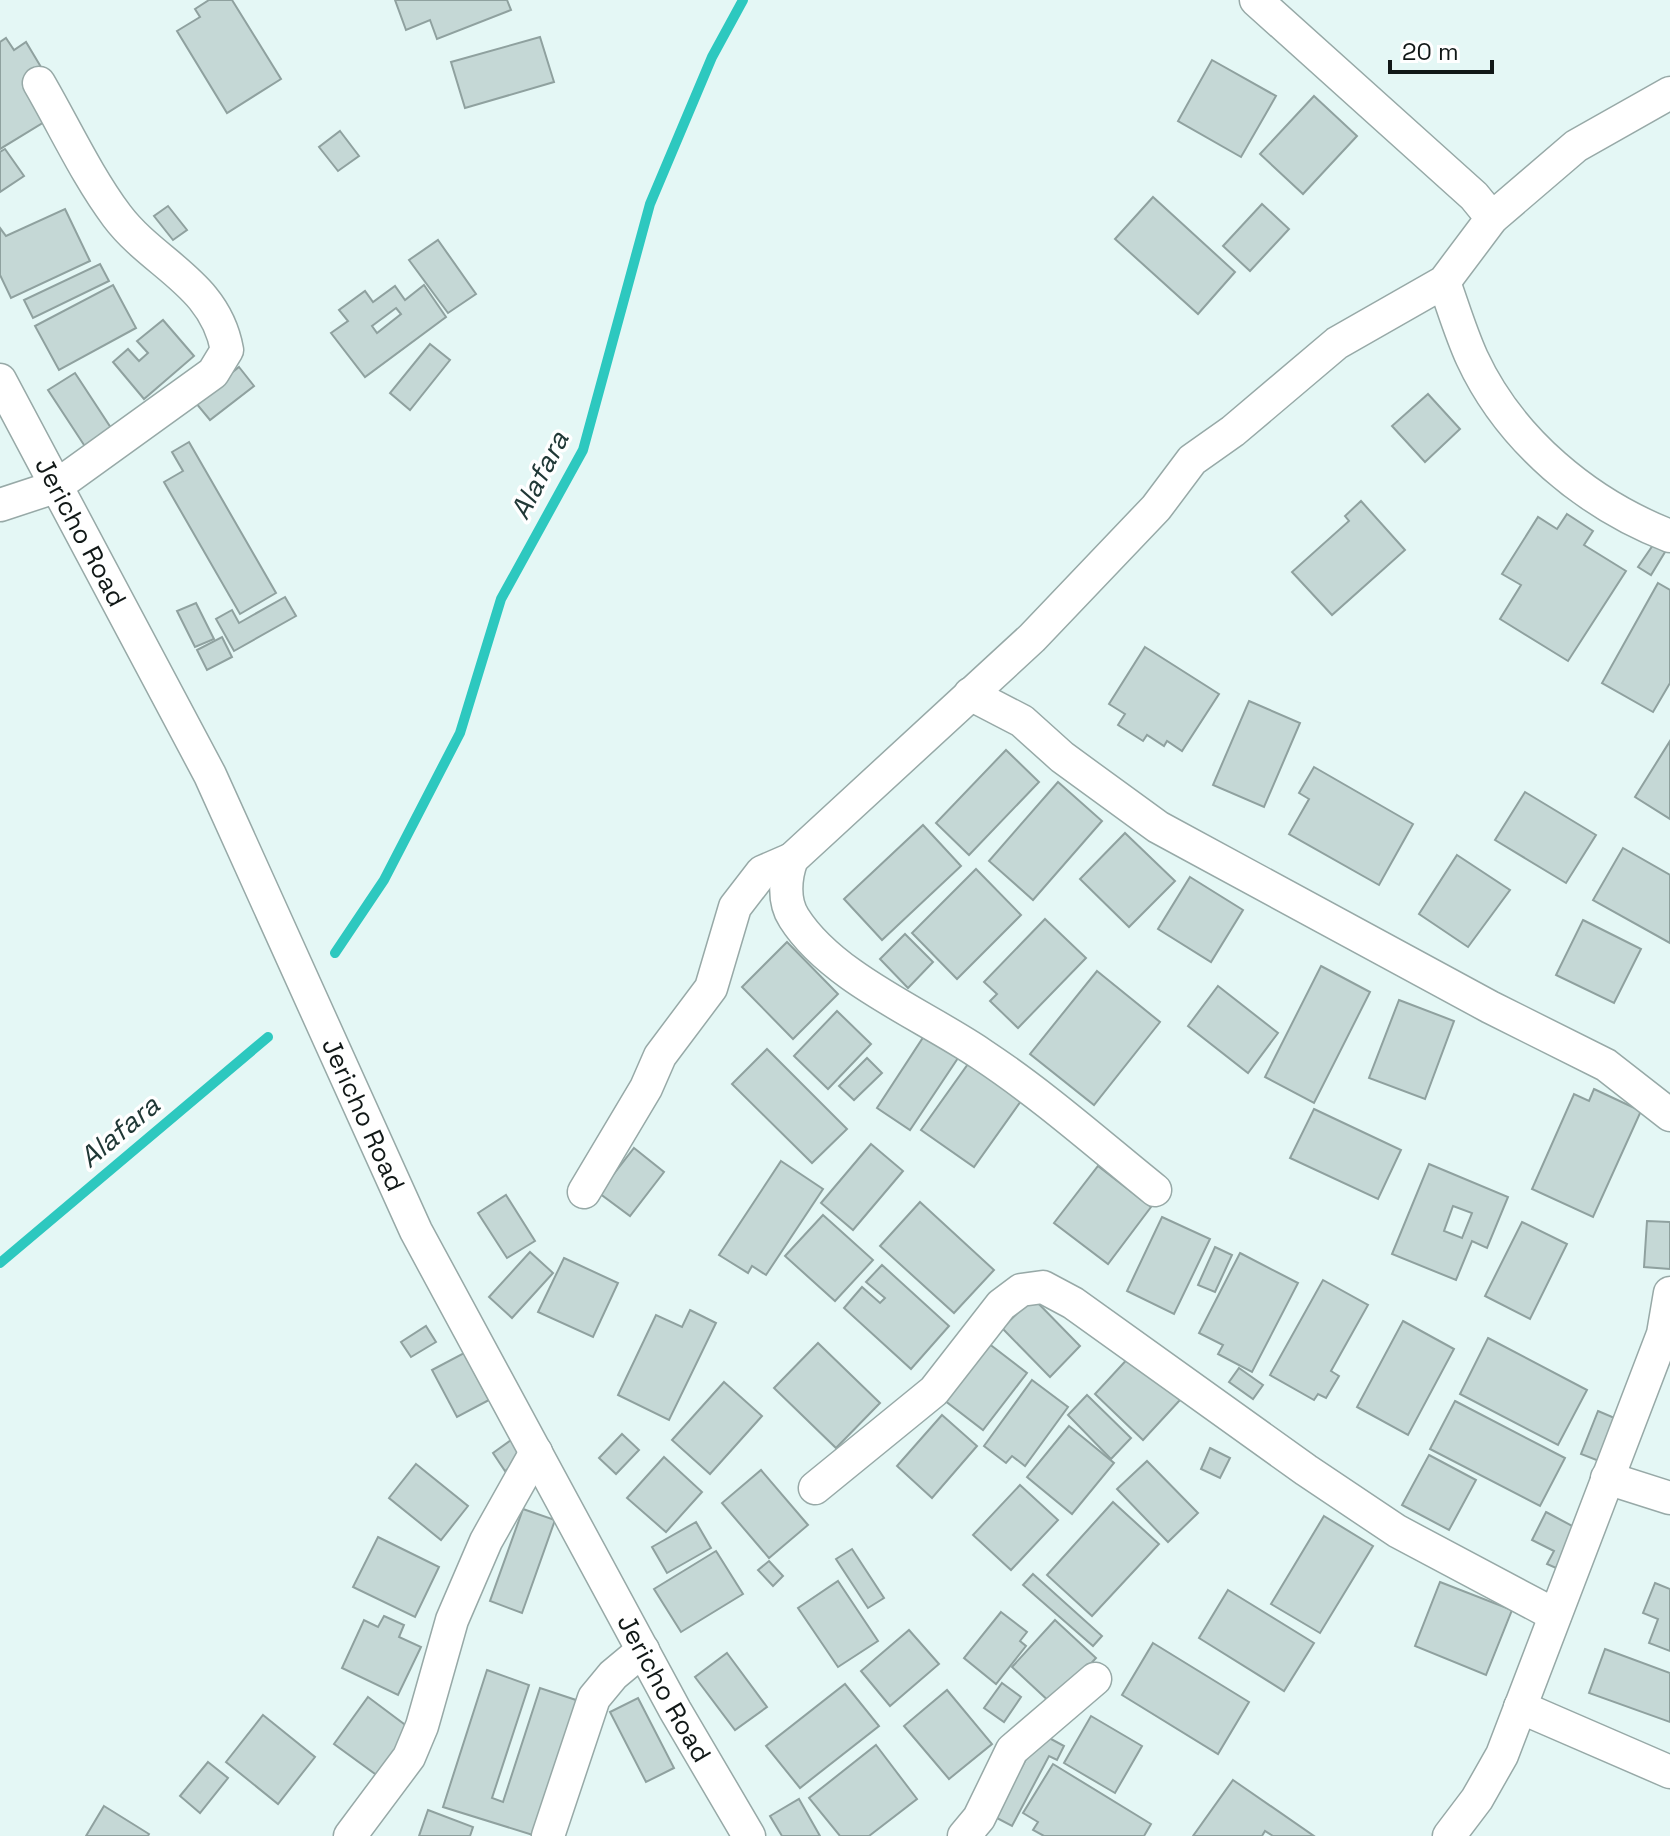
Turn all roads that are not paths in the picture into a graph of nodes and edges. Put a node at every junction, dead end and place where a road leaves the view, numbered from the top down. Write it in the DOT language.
graph roads {
  1 [pos="1256,0"];
  2 [pos="39,83"];
  3 [pos="1670,93"];
  4 [pos="1492,218"];
  5 [pos="1444,282"];
  6 [pos="0,380"];
  7 [pos="55,487"];
  8 [pos="0,505"];
  9 [pos="1670,536"];
  10 [pos="970,694"];
  11 [pos="792,859"];
  12 [pos="1670,1115"];
  13 [pos="1155,1190"];
  14 [pos="584,1192"];
  15 [pos="1670,1293"];
  16 [pos="536,1452"];
  17 [pos="1607,1478"];
  18 [pos="815,1488"];
  19 [pos="1670,1498"];
  20 [pos="1555,1615"];
  21 [pos="643,1650"];
  22 [pos="1095,1679"];
  23 [pos="1520,1707"];
  24 [pos="1670,1772"];
  25 [pos="350,1836"];
  26 [pos="548,1836"];
  27 [pos="749,1836"];
  28 [pos="964,1836"];
  29 [pos="1449,1836"];
  1 -- 4 [label="street"];
  2 -- 7 [label="street"];
  3 -- 4 [label="street"];
  4 -- 5 [label="street"];
  5 -- 9 [label="street"];
  5 -- 10 [label="street"];
  6 -- 7 [label="street, Jericho Road"];
  7 -- 8 [label="street"];
  7 -- 16 [label="street, Jericho Road"];
  10 -- 11 [label="street"];
  10 -- 12 [label="street"];
  11 -- 13 [label="street"];
  11 -- 14 [label="street"];
  15 -- 17 [label="street"];
  16 -- 21 [label="street, Jericho Road"];
  16 -- 25 [label="street"];
  17 -- 19 [label="street"];
  17 -- 20 [label="street"];
  18 -- 20 [label="street"];
  20 -- 23 [label="street"];
  21 -- 26 [label="street"];
  21 -- 27 [label="street, Jericho Road"];
  22 -- 28 [label="street"];
  23 -- 24 [label="street"];
  23 -- 29 [label="street"];
}
